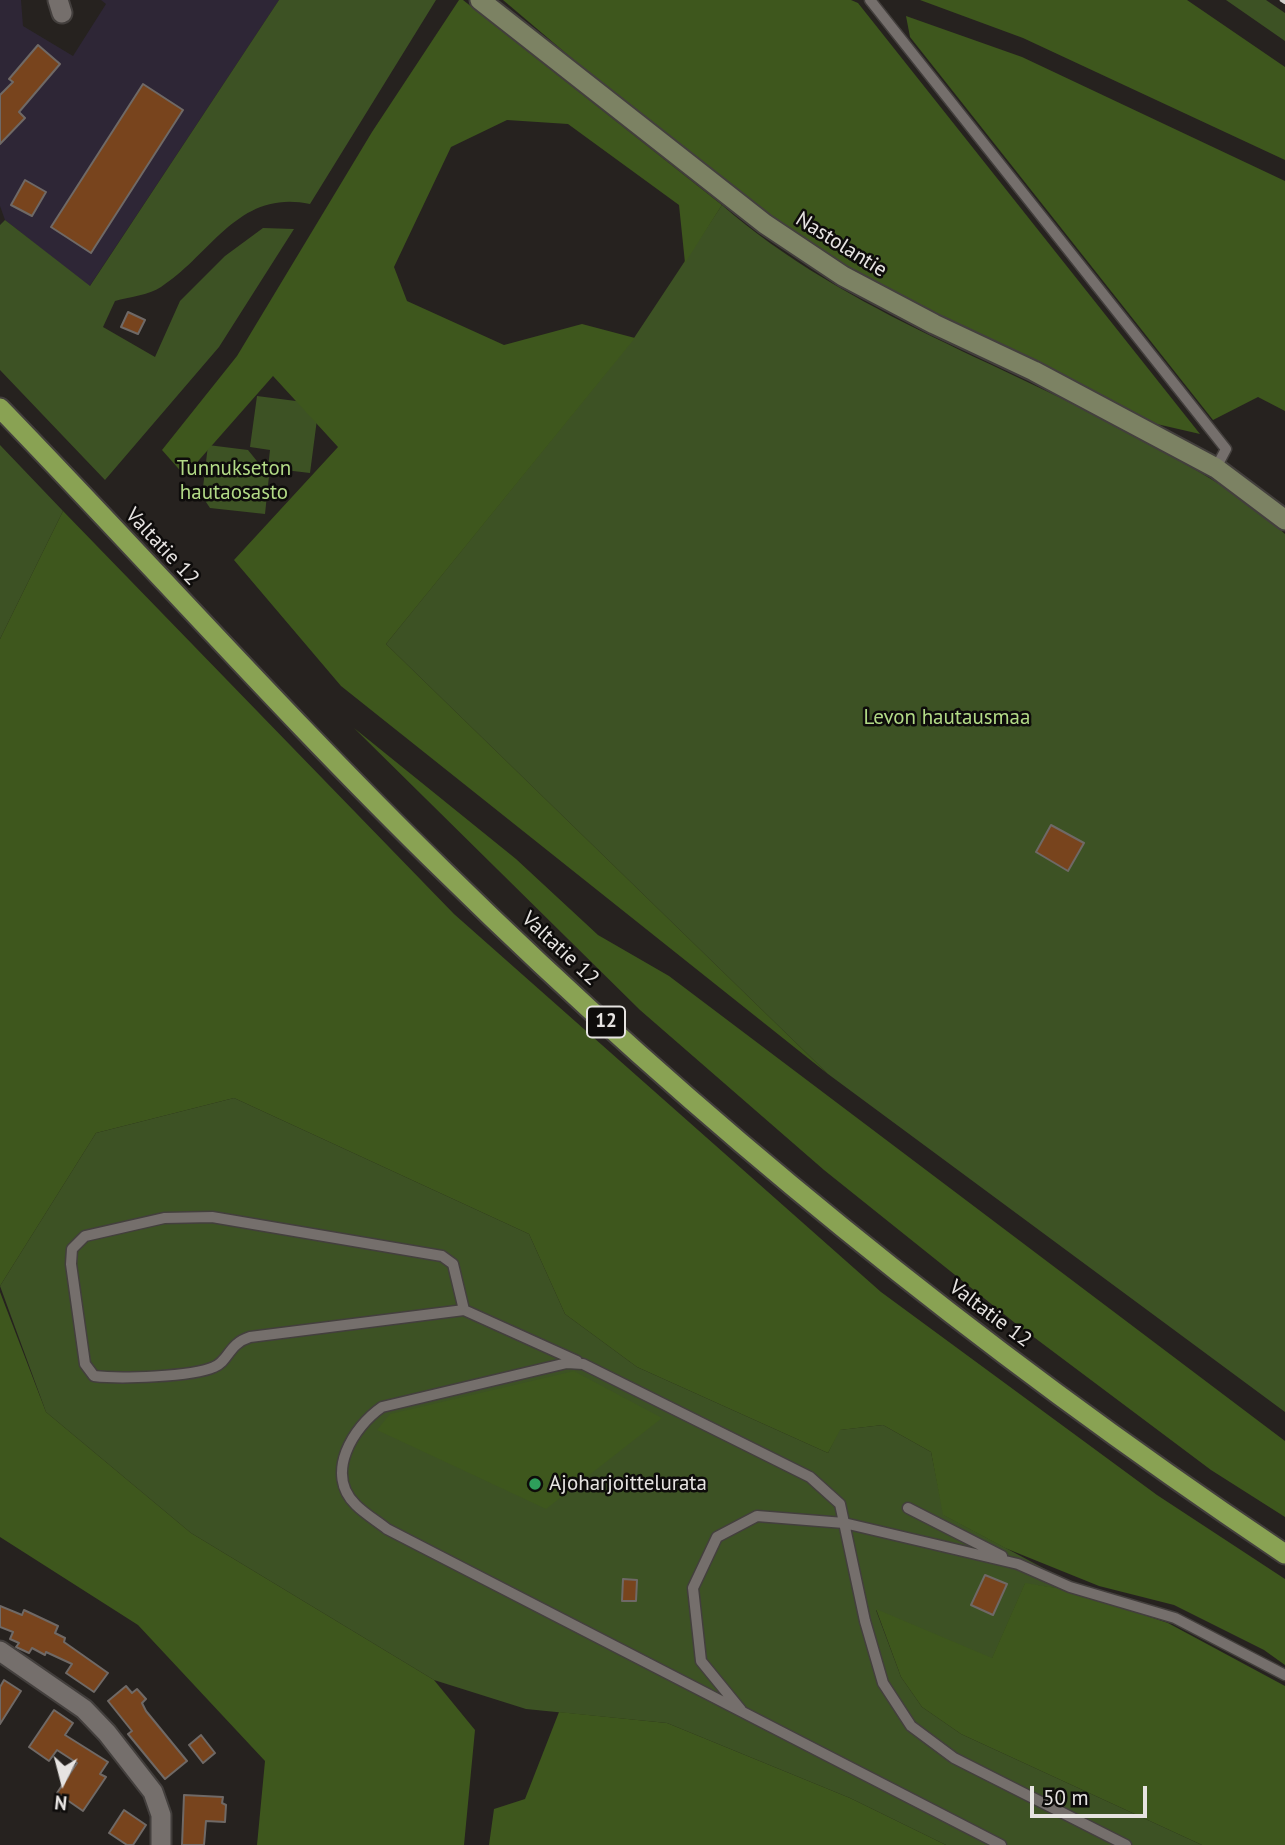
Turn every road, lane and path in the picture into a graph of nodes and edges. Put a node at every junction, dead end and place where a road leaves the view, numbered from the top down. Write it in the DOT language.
graph roads {
  1 [pos="480,0"];
  2 [pos="870,0"];
  3 [pos="0,408"];
  4 [pos="1216,468"];
  5 [pos="1285,520"];
  6 [pos="464,1310"];
  7 [pos="583,1364"];
  8 [pos="908,1508"];
  9 [pos="844,1523"];
  10 [pos="1285,1554"];
  11 [pos="1018,1564"];
  12 [pos="0,1651"];
  13 [pos="1285,1675"];
  14 [pos="744,1714"];
  15 [pos="1088,1826"];
  16 [pos="161,1845"];
  17 [pos="1001,1845"];
  18 [pos="1103,1845"];
  19 [pos="1126,1845"];
  1 -- 4 [label="main road, Nastolantie"];
  2 -- 4 [label="lane"];
  3 -- 10 [label="highway, Valtatie 12 / 12"];
  4 -- 5 [label="main road, Nastolantie"];
  6 -- 6 [label="lane"];
  6 -- 7 [label="lane"];
  7 -- 9 [label="lane"];
  7 -- 14 [label="lane"];
  8 -- 11 [label="lane"];
  9 -- 11 [label="lane"];
  9 -- 14 [label="lane"];
  9 -- 15 [label="lane"];
  11 -- 13 [label="lane"];
  12 -- 16 [label="street"];
  14 -- 17 [label="lane"];
  15 -- 18 [label="lane"];
  15 -- 19 [label="lane"];
}
